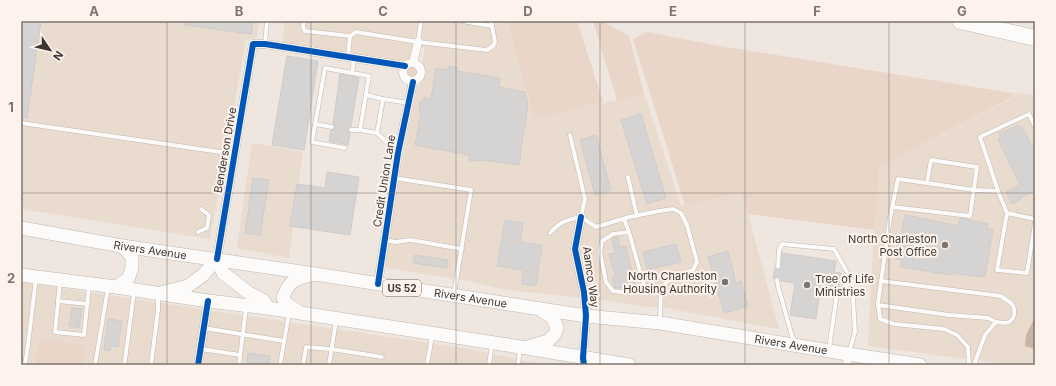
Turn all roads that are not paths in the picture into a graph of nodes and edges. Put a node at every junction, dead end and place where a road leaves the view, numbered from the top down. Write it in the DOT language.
graph roads {
  1 [pos="268,21"];
  2 [pos="304,21"];
  3 [pos="421,21"];
  4 [pos="462,21"];
  5 [pos="491,21"];
  6 [pos="960,21"];
  7 [pos="492,26"];
  8 [pos="350,36"];
  9 [pos="1035,38"];
  10 [pos="418,42"];
  11 [pos="265,44"];
  12 [pos="351,58"];
  13 [pos="413,63"];
  14 [pos="405,66"];
  15 [pos="352,73"];
  16 [pos="413,82"];
  17 [pos="366,95"];
  18 [pos="383,99"];
  19 [pos="409,103"];
  20 [pos="21,123"];
  21 [pos="315,124"];
  22 [pos="332,127"];
  23 [pos="1035,127"];
  24 [pos="351,130"];
  25 [pos="360,130"];
  26 [pos="377,133"];
  27 [pos="570,135"];
  28 [pos="346,148"];
  29 [pos="398,153"];
  30 [pos="235,154"];
  31 [pos="628,177"];
  32 [pos="394,178"];
  33 [pos="927,183"];
  34 [pos="974,190"];
  35 [pos="998,191"];
  36 [pos="893,207"];
  37 [pos="201,209"];
  38 [pos="1007,213"];
  39 [pos="637,216"];
  40 [pos="581,217"];
  41 [pos="624,219"];
  42 [pos="1035,219"];
  43 [pos="1035,223"];
  44 [pos="21,228"];
  45 [pos="198,232"];
  46 [pos="629,232"];
  47 [pos="550,233"];
  48 [pos="385,240"];
  49 [pos="122,246"];
  50 [pos="462,249"];
  51 [pos="217,260"];
  52 [pos="778,267"];
  53 [pos="314,274"];
  54 [pos="21,275"];
  55 [pos="36,277"];
  56 [pos="60,280"];
  57 [pos="777,280"];
  58 [pos="852,281"];
  59 [pos="881,281"];
  60 [pos="90,284"];
  61 [pos="378,284"];
  62 [pos="112,286"];
  63 [pos="644,286"];
  64 [pos="661,288"];
  65 [pos="134,290"];
  66 [pos="158,293"];
  67 [pos="454,296"];
  68 [pos="58,300"];
  69 [pos="208,300"];
  70 [pos="88,304"];
  71 [pos="247,305"];
  72 [pos="878,305"];
  73 [pos="268,308"];
  74 [pos="540,310"];
  75 [pos="295,312"];
  76 [pos="586,316"];
  77 [pos="336,318"];
  78 [pos="996,322"];
  79 [pos="660,323"];
  80 [pos="204,328"];
  81 [pos="433,333"];
  82 [pos="243,334"];
  83 [pos="284,341"];
  84 [pos="492,342"];
  85 [pos="798,346"];
  86 [pos="524,347"];
  87 [pos="200,349"];
  88 [pos="331,349"];
  89 [pos="828,351"];
  90 [pos="240,355"];
  91 [pos="382,357"];
  92 [pos="847,360"];
  93 [pos="583,361"];
  94 [pos="24,365"];
  95 [pos="95,365"];
  96 [pos="124,365"];
  97 [pos="151,365"];
  98 [pos="198,365"];
  99 [pos="239,365"];
  100 [pos="280,365"];
  101 [pos="304,365"];
  102 [pos="329,365"];
  103 [pos="427,365"];
  104 [pos="489,365"];
  105 [pos="518,365"];
  106 [pos="629,365"];
  107 [pos="920,365"];
  108 [pos="969,365"];
  109 [pos="974,365"];
  1 -- 11 [label="lane"];
  2 -- 8 [label="lane"];
  3 -- 10 [label="lane"];
  4 -- 7 [label="lane"];
  5 -- 7 [label="lane"];
  6 -- 9 [label="highway"];
  7 -- 10 [label="lane"];
  8 -- 10 [label="lane"];
  8 -- 12 [label="lane"];
  10 -- 13 [label="street"];
  11 -- 12 [label="street"];
  11 -- 30 [label="street, Benderson Drive"];
  12 -- 14 [label="street"];
  12 -- 15 [label="lane"];
  13 -- 14 [label="street"];
  13 -- 16 [label="street"];
  14 -- 16 [label="street"];
  15 -- 17 [label="lane"];
  15 -- 21 [label="lane"];
  16 -- 19 [label="street, Credit Union Lane"];
  17 -- 18 [label="lane"];
  17 -- 25 [label="lane"];
  18 -- 19 [label="lane"];
  18 -- 26 [label="lane"];
  19 -- 29 [label="street, Credit Union Lane"];
  20 -- 30 [label="lane"];
  21 -- 22 [label="lane"];
  21 -- 28 [label="lane"];
  23 -- 35 [label="lane"];
  24 -- 25 [label="lane"];
  25 -- 26 [label="lane"];
  26 -- 29 [label="lane"];
  27 -- 40 [label="lane"];
  29 -- 32 [label="street, Credit Union Lane"];
  30 -- 51 [label="street, Benderson Drive"];
  31 -- 39 [label="lane"];
  32 -- 48 [label="street, Credit Union Lane"];
  32 -- 50 [label="lane"];
  33 -- 34 [label="lane"];
  33 -- 34 [label="lane"];
  33 -- 36 [label="lane"];
  34 -- 35 [label="lane"];
  34 -- 36 [label="lane"];
  35 -- 38 [label="lane"];
  36 -- 59 [label="lane"];
  37 -- 45 [label="lane"];
  38 -- 42 [label="lane"];
  38 -- 43 [label="lane"];
  39 -- 41 [label="lane"];
  39 -- 64 [label="lane"];
  40 -- 41 [label="lane"];
  40 -- 47 [label="lane"];
  40 -- 76 [label="street, Aamco Way"];
  41 -- 46 [label="lane"];
  44 -- 49 [label="main road, Rivers Avenue / US 52"];
  46 -- 63 [label="lane"];
  46 -- 63 [label="lane"];
  48 -- 50 [label="lane"];
  48 -- 61 [label="street, Credit Union Lane"];
  49 -- 51 [label="main road, Rivers Avenue / US 52"];
  49 -- 62 [label="main road"];
  50 -- 67 [label="lane"];
  51 -- 53 [label="main road, Rivers Avenue / US 52"];
  51 -- 66 [label="main road"];
  51 -- 73 [label="main road"];
  52 -- 58 [label="lane"];
  53 -- 61 [label="main road, Rivers Avenue / US 52"];
  53 -- 75 [label="main road"];
  54 -- 55 [label="main road"];
  55 -- 56 [label="main road"];
  55 -- 94 [label="lane"];
  56 -- 60 [label="main road"];
  56 -- 68 [label="lane"];
  57 -- 85 [label="lane"];
  58 -- 89 [label="lane"];
  58 -- 92 [label="lane"];
  59 -- 72 [label="lane"];
  59 -- 78 [label="lane"];
  60 -- 62 [label="main road"];
  60 -- 70 [label="lane"];
  61 -- 67 [label="main road, Rivers Avenue / US 52"];
  62 -- 65 [label="main road"];
  62 -- 95 [label="lane"];
  63 -- 64 [label="lane"];
  64 -- 79 [label="lane"];
  65 -- 66 [label="main road"];
  65 -- 96 [label="lane"];
  66 -- 69 [label="main road"];
  66 -- 97 [label="lane"];
  67 -- 74 [label="main road, Rivers Avenue / US 52"];
  68 -- 70 [label="lane"];
  68 -- 70 [label="lane"];
  69 -- 71 [label="main road"];
  69 -- 80 [label="street"];
  71 -- 73 [label="main road"];
  71 -- 82 [label="lane"];
  72 -- 78 [label="lane"];
  72 -- 108 [label="lane"];
  73 -- 75 [label="main road"];
  74 -- 76 [label="main road, Rivers Avenue / US 52"];
  74 -- 86 [label="main road"];
  75 -- 77 [label="main road"];
  75 -- 83 [label="lane"];
  76 -- 79 [label="main road, Rivers Avenue / US 52"];
  76 -- 93 [label="street, Aamco Way"];
  77 -- 81 [label="main road"];
  77 -- 88 [label="lane"];
  78 -- 109 [label="lane"];
  79 -- 85 [label="main road, Rivers Avenue / US 52"];
  80 -- 82 [label="lane"];
  80 -- 87 [label="street"];
  81 -- 84 [label="main road"];
  81 -- 103 [label="lane"];
  82 -- 83 [label="lane"];
  82 -- 90 [label="lane"];
  83 -- 100 [label="lane"];
  84 -- 86 [label="main road"];
  84 -- 104 [label="lane"];
  85 -- 89 [label="main road, Rivers Avenue / US 52"];
  86 -- 93 [label="main road"];
  86 -- 105 [label="lane"];
  87 -- 90 [label="lane"];
  87 -- 98 [label="street"];
  88 -- 91 [label="lane"];
  88 -- 101 [label="lane"];
  88 -- 102 [label="lane"];
  89 -- 92 [label="main road, Rivers Avenue / US 52"];
  90 -- 99 [label="lane"];
  92 -- 107 [label="main road, Rivers Avenue / US 52"];
  93 -- 106 [label="main road"];
}
